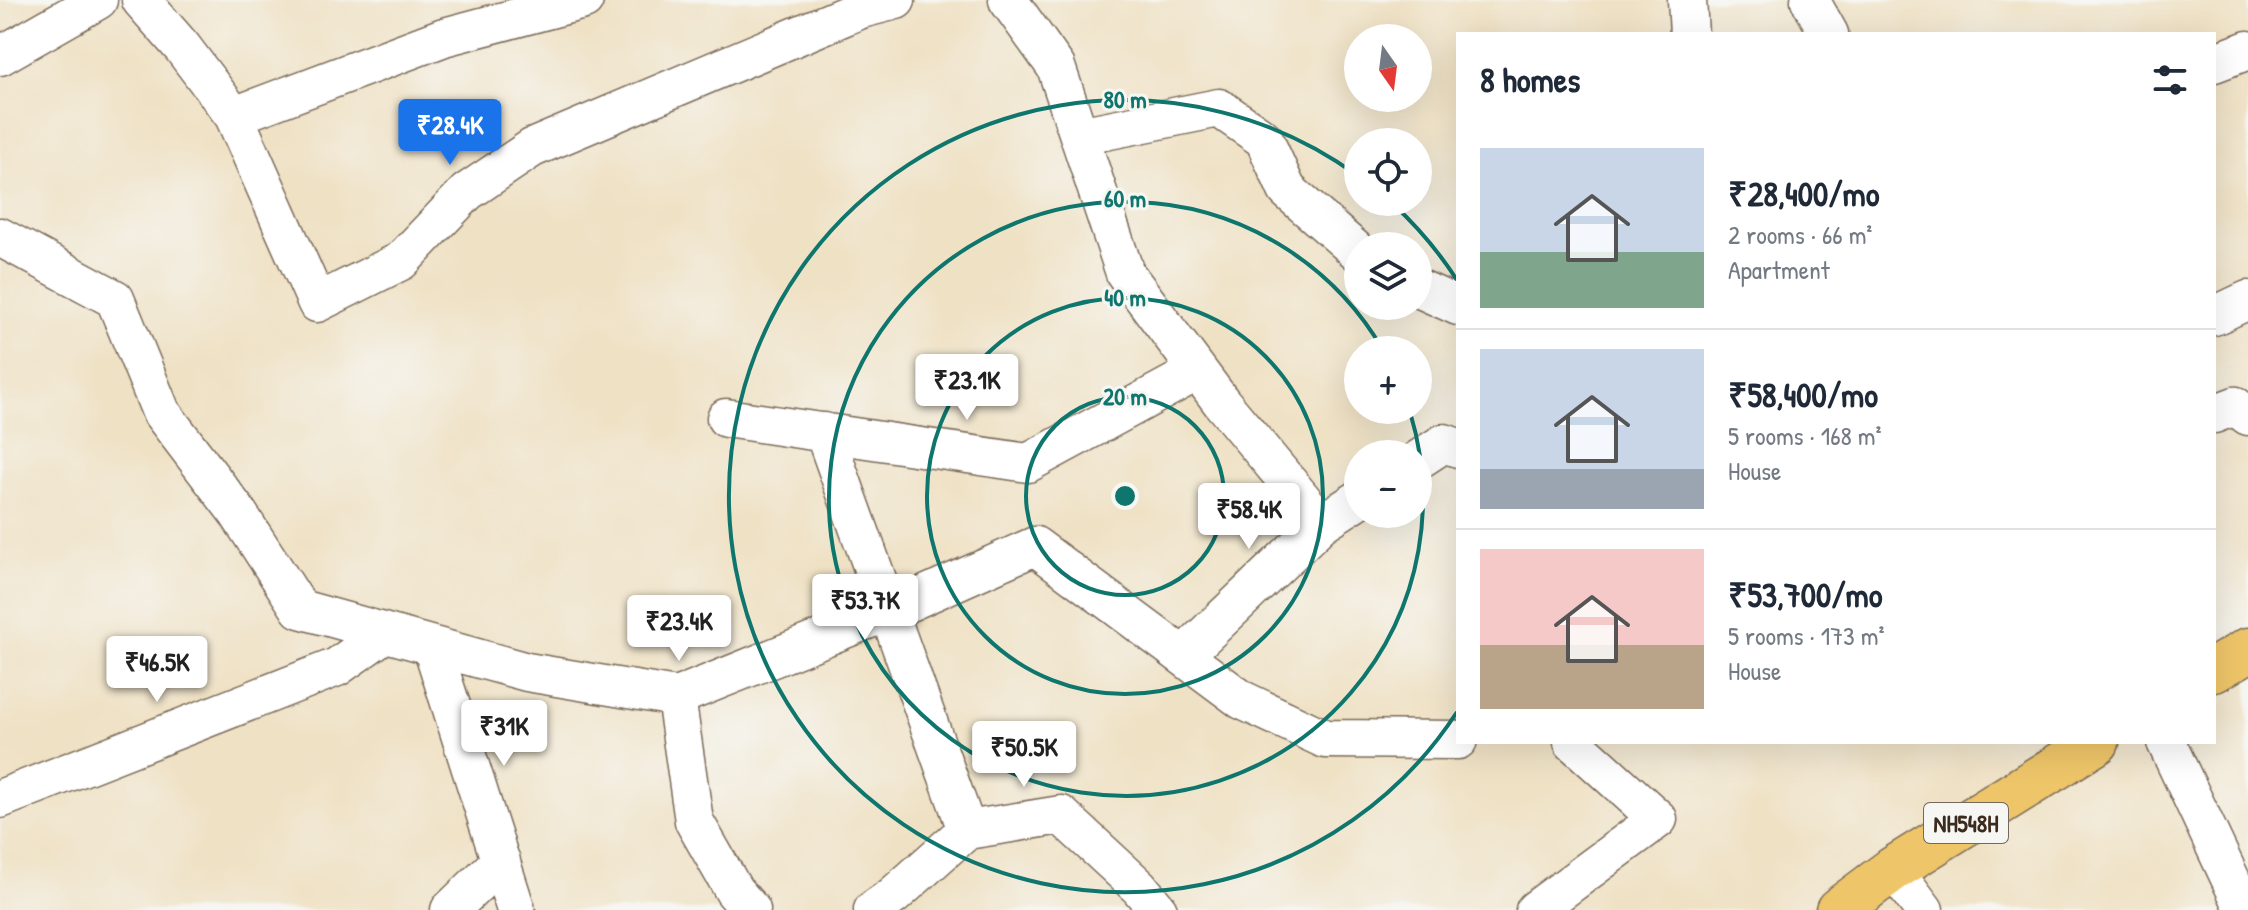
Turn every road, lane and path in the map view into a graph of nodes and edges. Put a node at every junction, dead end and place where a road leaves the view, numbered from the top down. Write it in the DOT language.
graph roads {
  1 [pos="98,0"];
  2 [pos="141,0"];
  3 [pos="584,0"];
  4 [pos="896,0"];
  5 [pos="1008,0"];
  6 [pos="1687,0"];
  7 [pos="1810,0"];
  8 [pos="1689,32"];
  9 [pos="1828,32"];
  10 [pos="2248,50"];
  11 [pos="0,56"];
  12 [pos="2216,62"];
  13 [pos="234,116"];
  14 [pos="1079,136"];
  15 [pos="0,237"];
  16 [pos="1344,240"];
  17 [pos="1432,294"];
  18 [pos="2248,300"];
  19 [pos="1456,305"];
  20 [pos="2216,315"];
  21 [pos="1198,371"];
  22 [pos="2216,413"];
  23 [pos="2248,416"];
  24 [pos="726,418"];
  25 [pos="824,432"];
  26 [pos="1456,447"];
  27 [pos="1432,451"];
  28 [pos="1344,509"];
  29 [pos="1322,523"];
  30 [pos="887,612"];
  31 [pos="385,633"];
  32 [pos="432,646"];
  33 [pos="2248,650"];
  34 [pos="1183,656"];
  35 [pos="2216,669"];
  36 [pos="676,697"];
  37 [pos="1456,740"];
  38 [pos="1575,744"];
  39 [pos="2094,744"];
  40 [pos="2167,744"];
  41 [pos="0,799"];
  42 [pos="967,830"];
  43 [pos="501,861"];
  44 [pos="1893,869"];
  45 [pos="450,910"];
  46 [pos="516,910"];
  47 [pos="751,910"];
  48 [pos="873,910"];
  49 [pos="1158,910"];
  50 [pos="1535,910"];
  51 [pos="1838,910"];
  52 [pos="1924,910"];
  53 [pos="2245,910"];
  1 -- 11 [label="street"];
  2 -- 13 [label="street"];
  3 -- 13 [label="street"];
  4 -- 13 [label="street"];
  5 -- 14 [label="street"];
  6 -- 8 [label="street"];
  7 -- 9 [label="street"];
  10 -- 12 [label="street"];
  14 -- 16 [label="street"];
  14 -- 21 [label="street"];
  15 -- 31 [label="street"];
  17 -- 19 [label="street"];
  18 -- 20 [label="street"];
  21 -- 25 [label="street"];
  21 -- 29 [label="street"];
  22 -- 23 [label="street"];
  24 -- 25 [label="street"];
  25 -- 30 [label="street"];
  26 -- 27 [label="street"];
  28 -- 29 [label="street"];
  29 -- 34 [label="street"];
  30 -- 34 [label="street"];
  30 -- 36 [label="street"];
  30 -- 42 [label="street"];
  31 -- 32 [label="street"];
  31 -- 41 [label="street"];
  32 -- 36 [label="street"];
  32 -- 43 [label="street"];
  33 -- 35 [label="highway"];
  34 -- 37 [label="street"];
  36 -- 47 [label="street"];
  38 -- 50 [label="street"];
  39 -- 44 [label="highway, NH548H"];
  40 -- 53 [label="street"];
  42 -- 48 [label="street"];
  42 -- 49 [label="street"];
  43 -- 45 [label="street"];
  43 -- 46 [label="street"];
  44 -- 51 [label="highway, NH548H"];
  44 -- 52 [label="street"];
}
